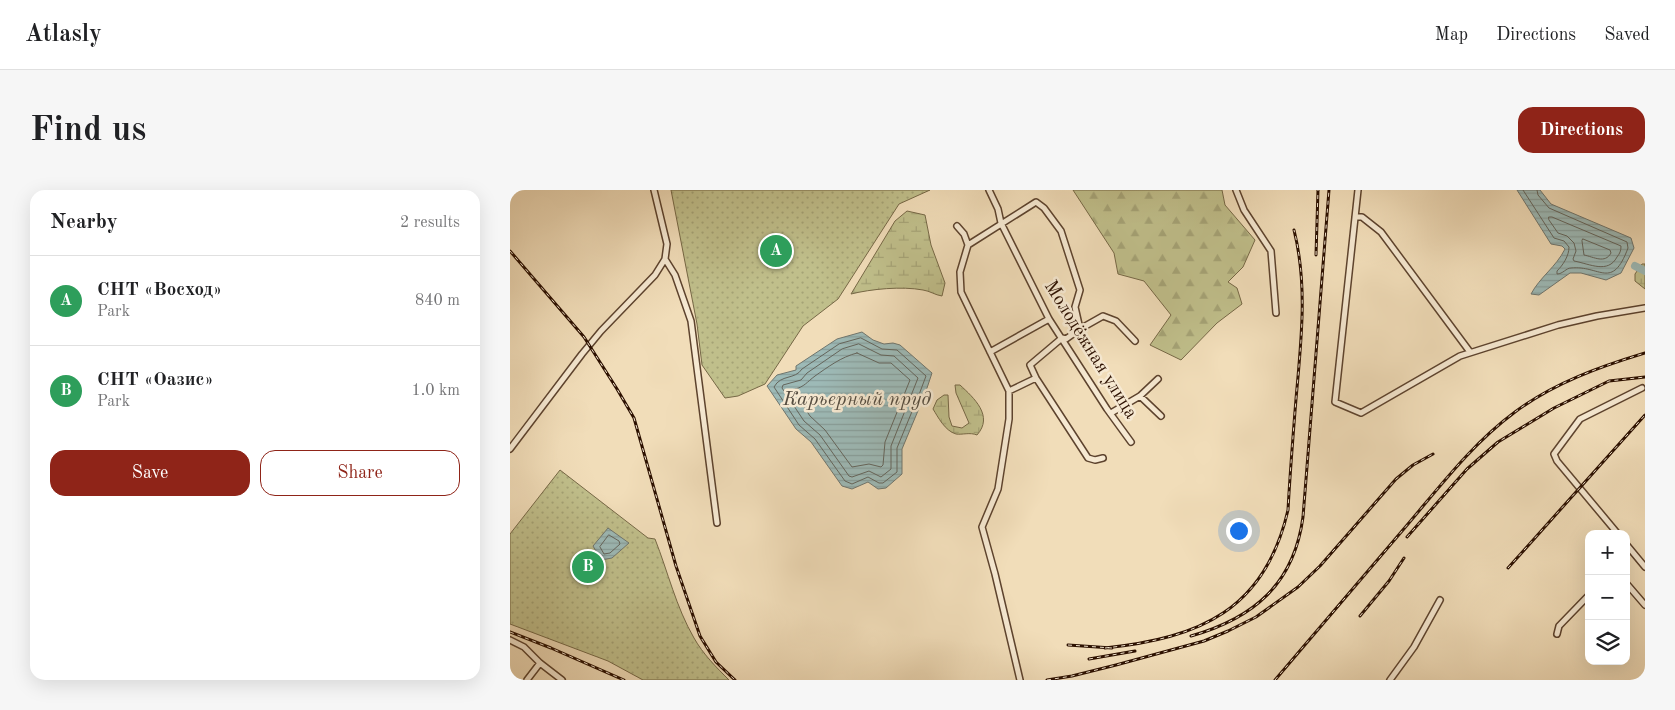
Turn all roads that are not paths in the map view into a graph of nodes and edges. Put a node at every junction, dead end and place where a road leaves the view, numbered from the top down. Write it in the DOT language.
graph roads {
  1 [pos="654,190"];
  2 [pos="989,190"];
  3 [pos="1236,190"];
  4 [pos="1358,190"];
  5 [pos="1355,217"];
  6 [pos="1001,223"];
  7 [pos="957,226"];
  8 [pos="968,245"];
  9 [pos="665,259"];
  10 [pos="1645,308"];
  11 [pos="1276,313"];
  12 [pos="1049,319"];
  13 [pos="1080,329"];
  14 [pos="1062,338"];
  15 [pos="1135,341"];
  16 [pos="990,352"];
  17 [pos="1470,352"];
  18 [pos="1036,378"];
  19 [pos="1158,378"];
  20 [pos="1642,388"];
  21 [pos="1009,391"];
  22 [pos="1140,396"];
  23 [pos="1111,414"];
  24 [pos="1161,416"];
  25 [pos="1130,442"];
  26 [pos="510,449"];
  27 [pos="1103,458"];
  28 [pos="717,523"];
  29 [pos="1615,530"];
  30 [pos="1630,549"];
  31 [pos="1645,567"];
  32 [pos="1630,588"];
  33 [pos="1585,599"];
  34 [pos="1440,600"];
  35 [pos="1645,605"];
  36 [pos="1557,634"];
  37 [pos="510,640"];
  38 [pos="540,663"];
  39 [pos="527,680"];
  40 [pos="562,680"];
  41 [pos="1020,680"];
  42 [pos="1390,680"];
  1 -- 9 [label="street"];
  2 -- 6 [label="street, Молодёжная улица"];
  3 -- 11 [label="street"];
  4 -- 5 [label="street"];
  5 -- 17 [label="street"];
  5 -- 17 [label="street"];
  6 -- 8 [label="street"];
  6 -- 12 [label="street, Молодёжная улица"];
  6 -- 13 [label="street"];
  7 -- 8 [label="street"];
  8 -- 16 [label="street"];
  9 -- 26 [label="street"];
  9 -- 28 [label="street"];
  10 -- 17 [label="street"];
  12 -- 14 [label="street, Молодёжная улица"];
  12 -- 16 [label="street"];
  13 -- 14 [label="street"];
  13 -- 15 [label="street"];
  14 -- 18 [label="street"];
  14 -- 23 [label="street, Молодёжная улица"];
  16 -- 21 [label="street"];
  18 -- 21 [label="street"];
  18 -- 27 [label="street"];
  19 -- 22 [label="street"];
  20 -- 29 [label="street"];
  21 -- 41 [label="street"];
  22 -- 23 [label="street"];
  22 -- 24 [label="street"];
  23 -- 25 [label="street, Молодёжная улица"];
  30 -- 31 [label="street"];
  32 -- 35 [label="street"];
  33 -- 36 [label="street"];
  34 -- 42 [label="street"];
  37 -- 38 [label="street"];
  38 -- 39 [label="street"];
  38 -- 40 [label="street"];
}
